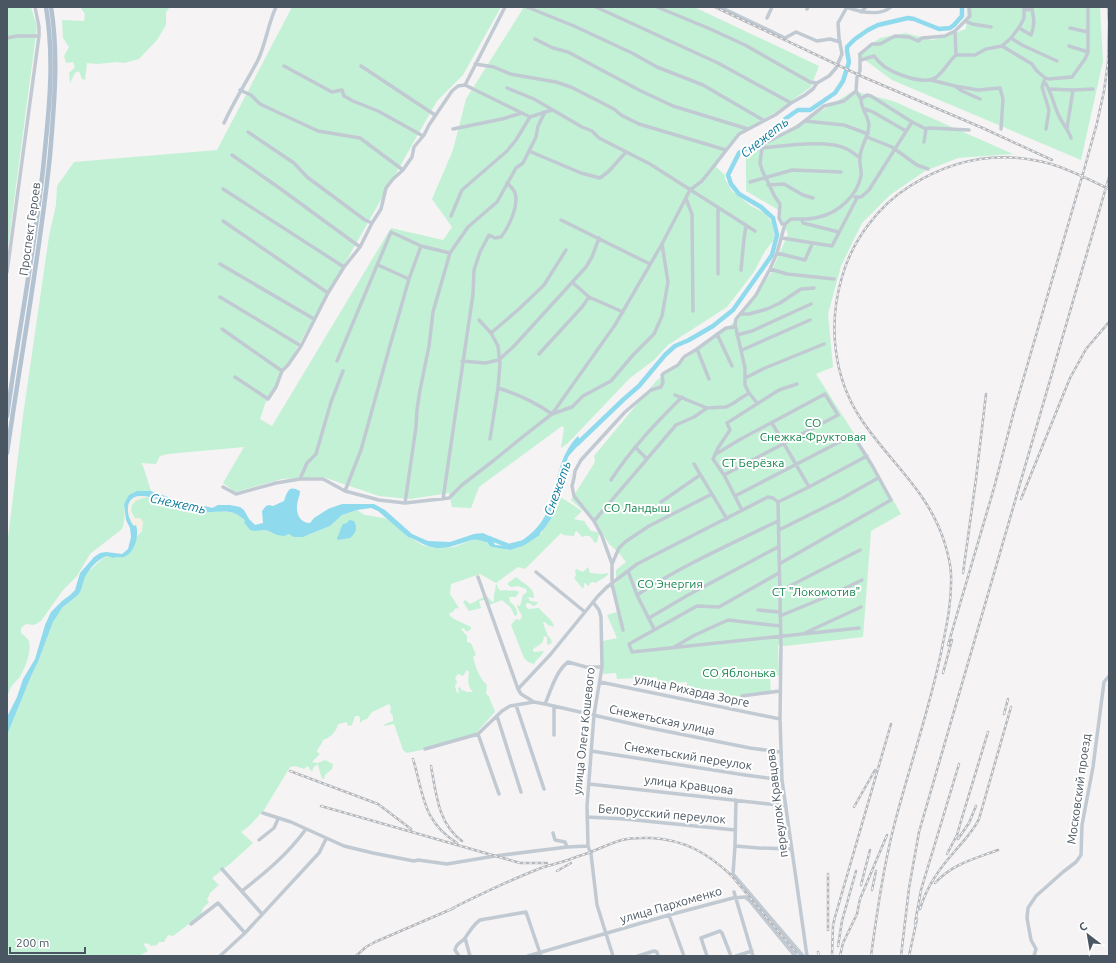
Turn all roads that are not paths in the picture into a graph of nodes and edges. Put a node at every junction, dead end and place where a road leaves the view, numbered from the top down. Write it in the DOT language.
graph roads {
  1 [pos="36,7"];
  2 [pos="46,7"];
  3 [pos="51,7"];
  4 [pos="276,7"];
  5 [pos="505,7"];
  6 [pos="527,7"];
  7 [pos="596,7"];
  8 [pos="657,7"];
  9 [pos="720,7"];
  10 [pos="772,7"];
  11 [pos="848,7"];
  12 [pos="866,7"];
  13 [pos="892,7"];
  14 [pos="969,7"];
  15 [pos="1088,7"];
  16 [pos="1024,9"];
  17 [pos="861,12"];
  18 [pos="767,18"];
  19 [pos="965,21"];
  20 [pos="991,27"];
  21 [pos="1019,28"];
  22 [pos="1070,28"];
  23 [pos="955,31"];
  24 [pos="1088,32"];
  25 [pos="39,36"];
  26 [pos="7,38"];
  27 [pos="1011,38"];
  28 [pos="535,39"];
  29 [pos="840,42"];
  30 [pos="1002,46"];
  31 [pos="1069,46"];
  32 [pos="1088,52"];
  33 [pos="956,55"];
  34 [pos="861,60"];
  35 [pos="1057,61"];
  36 [pos="475,64"];
  37 [pos="284,66"];
  38 [pos="362,66"];
  39 [pos="931,80"];
  40 [pos="1044,80"];
  41 [pos="817,83"];
  42 [pos="465,85"];
  43 [pos="955,86"];
  44 [pos="507,88"];
  45 [pos="1050,89"];
  46 [pos="1093,89"];
  47 [pos="240,90"];
  48 [pos="1073,90"];
  49 [pos="856,91"];
  50 [pos="861,99"];
  51 [pos="980,99"];
  52 [pos="791,103"];
  53 [pos="863,108"];
  54 [pos="553,110"];
  55 [pos="545,112"];
  56 [pos="522,113"];
  57 [pos="435,116"];
  58 [pos="530,117"];
  59 [pos="763,120"];
  60 [pos="805,121"];
  61 [pos="912,122"];
  62 [pos="224,123"];
  63 [pos="1067,128"];
  64 [pos="453,129"];
  65 [pos="748,129"];
  66 [pos="926,129"];
  67 [pos="1000,129"];
  68 [pos="1046,129"];
  69 [pos="969,130"];
  70 [pos="906,131"];
  71 [pos="248,132"];
  72 [pos="423,136"];
  73 [pos="867,136"];
  74 [pos="1071,138"];
  75 [pos="924,142"];
  76 [pos="762,148"];
  77 [pos="895,149"];
  78 [pos="726,150"];
  79 [pos="529,151"];
  80 [pos="626,152"];
  81 [pos="232,155"];
  82 [pos="860,158"];
  83 [pos="928,169"];
  84 [pos="403,170"];
  85 [pos="841,172"];
  86 [pos="764,178"];
  87 [pos="750,182"];
  88 [pos="508,183"];
  89 [pos="768,185"];
  90 [pos="223,188"];
  91 [pos="690,190"];
  92 [pos="855,196"];
  93 [pos="813,198"];
  94 [pos="686,199"];
  95 [pos="718,207"];
  96 [pos="451,216"];
  97 [pos="802,219"];
  98 [pos="561,220"];
  99 [pos="223,221"];
  100 [pos="372,223"];
  101 [pos="785,224"];
  102 [pos="746,225"];
  103 [pos="755,231"];
  104 [pos="839,232"];
  105 [pos="599,238"];
  106 [pos="782,238"];
  107 [pos="662,244"];
  108 [pos="812,244"];
  109 [pos="9,245"];
  110 [pos="421,246"];
  111 [pos="360,247"];
  112 [pos="566,250"];
  113 [pos="450,253"];
  114 [pos="777,253"];
  115 [pos="220,264"];
  116 [pos="650,264"];
  117 [pos="378,265"];
  118 [pos="344,267"];
  119 [pos="770,269"];
  120 [pos="741,270"];
  121 [pos="7,272"];
  122 [pos="718,274"];
  123 [pos="409,278"];
  124 [pos="834,279"];
  125 [pos="573,283"];
  126 [pos="814,288"];
  127 [pos="328,293"];
  128 [pos="220,297"];
  129 [pos="589,297"];
  130 [pos="811,304"];
  131 [pos="693,311"];
  132 [pos="623,312"];
  133 [pos="740,314"];
  134 [pos="314,319"];
  135 [pos="479,320"];
  136 [pos="810,320"];
  137 [pos="734,327"];
  138 [pos="222,329"];
  139 [pos="491,333"];
  140 [pos="717,334"];
  141 [pos="737,335"];
  142 [pos="824,344"];
  143 [pos="301,346"];
  144 [pos="697,349"];
  145 [pos="742,350"];
  146 [pos="539,354"];
  147 [pos="337,360"];
  148 [pos="499,360"];
  149 [pos="462,361"];
  150 [pos="732,366"];
  151 [pos="282,371"];
  152 [pos="343,371"];
  153 [pos="235,377"];
  154 [pos="745,378"];
  155 [pos="709,379"];
  156 [pos="797,384"];
  157 [pos="498,388"];
  158 [pos="749,394"];
  159 [pos="675,395"];
  160 [pos="682,397"];
  161 [pos="757,403"];
  162 [pos="707,408"];
  163 [pos="552,414"];
  164 [pos="7,416"];
  165 [pos="772,423"];
  166 [pos="490,439"];
  167 [pos="784,444"];
  168 [pos="636,447"];
  169 [pos="7,453"];
  170 [pos="716,454"];
  171 [pos="867,456"];
  172 [pos="647,459"];
  173 [pos="694,464"];
  174 [pos="796,466"];
  175 [pos="700,475"];
  176 [pos="724,475"];
  177 [pos="878,478"];
  178 [pos="300,479"];
  179 [pos="610,480"];
  180 [pos="223,487"];
  181 [pos="809,487"];
  182 [pos="345,491"];
  183 [pos="712,494"];
  184 [pos="735,496"];
  185 [pos="443,499"];
  186 [pos="661,502"];
  187 [pos="778,502"];
  188 [pos="405,503"];
  189 [pos="742,510"];
  190 [pos="727,519"];
  191 [pos="778,520"];
  192 [pos="594,521"];
  193 [pos="779,530"];
  194 [pos="778,547"];
  195 [pos="860,550"];
  196 [pos="612,564"];
  197 [pos="779,564"];
  198 [pos="628,571"];
  199 [pos="536,572"];
  200 [pos="779,573"];
  201 [pos="478,577"];
  202 [pos="862,580"];
  203 [pos="612,584"];
  204 [pos="780,591"];
  205 [pos="637,595"];
  206 [pos="593,602"];
  207 [pos="862,607"];
  208 [pos="758,610"];
  209 [pos="585,612"];
  210 [pos="780,614"];
  211 [pos="648,618"];
  212 [pos="780,626"];
  213 [pos="859,628"];
  214 [pos="654,629"];
  215 [pos="623,630"];
  216 [pos="802,634"];
  217 [pos="780,637"];
  218 [pos="673,648"];
  219 [pos="602,667"];
  220 [pos="1109,676"];
  221 [pos="600,682"];
  222 [pos="518,689"];
  223 [pos="780,692"];
  224 [pos="742,696"];
  225 [pos="534,702"];
  226 [pos="545,704"];
  227 [pos="516,705"];
  228 [pos="554,707"];
  229 [pos="594,715"];
  230 [pos="497,716"];
  231 [pos="780,719"];
  232 [pos="478,734"];
  233 [pos="554,734"];
  234 [pos="425,750"];
  235 [pos="591,751"];
  236 [pos="780,752"];
  237 [pos="782,780"];
  238 [pos="589,784"];
  239 [pos="544,789"];
  240 [pos="521,792"];
  241 [pos="499,794"];
  242 [pos="736,800"];
  243 [pos="786,806"];
  244 [pos="263,813"];
  245 [pos="587,817"];
  246 [pos="278,819"];
  247 [pos="306,829"];
  248 [pos="735,830"];
  249 [pos="553,833"];
  250 [pos="326,839"];
  251 [pos="259,840"];
  252 [pos="588,846"];
  253 [pos="735,846"];
  254 [pos="567,847"];
  255 [pos="792,849"];
  256 [pos="222,869"];
  257 [pos="242,891"];
  258 [pos="734,892"];
  259 [pos="736,897"];
  260 [pos="262,914"];
  261 [pos="669,915"];
  262 [pos="191,924"];
  263 [pos="244,933"];
  264 [pos="606,934"];
  265 [pos="465,938"];
  266 [pos="752,951"];
  267 [pos="540,954"];
  268 [pos="220,956"];
  269 [pos="459,956"];
  270 [pos="470,956"];
  271 [pos="528,956"];
  272 [pos="613,956"];
  273 [pos="638,956"];
  274 [pos="658,956"];
  275 [pos="684,956"];
  276 [pos="707,956"];
  277 [pos="731,956"];
  278 [pos="736,956"];
  279 [pos="753,956"];
  280 [pos="794,956"];
  281 [pos="803,956"];
  282 [pos="807,956"];
  283 [pos="1034,956"];
  1 -- 25 [label="street"];
  2 -- 164 [label="main road, Проспект Героев"];
  3 -- 169 [label="main road, Проспект Героев"];
  4 -- 47 [label="street"];
  5 -- 36 [label="street"];
  6 -- 59 [label="street"];
  7 -- 52 [label="street"];
  8 -- 41 [label="street"];
  9 -- 29 [label="street"];
  10 -- 18 [label="street"];
  11 -- 17 [label="street"];
  11 -- 29 [label="street"];
  12 -- 17 [label="street"];
  13 -- 17 [label="street"];
  14 -- 19 [label="street"];
  15 -- 24 [label="street"];
  16 -- 21 [label="street"];
  16 -- 21 [label="street"];
  19 -- 20 [label="street"];
  19 -- 23 [label="street"];
  21 -- 27 [label="street"];
  22 -- 24 [label="street"];
  23 -- 33 [label="street"];
  23 -- 34 [label="street"];
  24 -- 32 [label="street"];
  25 -- 26 [label="street"];
  25 -- 109 [label="street"];
  27 -- 30 [label="street"];
  27 -- 35 [label="street"];
  28 -- 65 [label="street"];
  29 -- 41 [label="street"];
  30 -- 33 [label="street"];
  30 -- 40 [label="street"];
  31 -- 32 [label="street"];
  32 -- 40 [label="street"];
  33 -- 39 [label="street"];
  34 -- 39 [label="street"];
  34 -- 49 [label="street"];
  36 -- 42 [label="street"];
  36 -- 78 [label="street"];
  37 -- 72 [label="street"];
  38 -- 57 [label="street"];
  39 -- 43 [label="street"];
  40 -- 45 [label="street"];
  40 -- 68 [label="street"];
  41 -- 52 [label="street"];
  42 -- 56 [label="street"];
  42 -- 57 [label="street"];
  43 -- 51 [label="street"];
  43 -- 67 [label="street"];
  44 -- 54 [label="street"];
  45 -- 48 [label="street"];
  45 -- 63 [label="street"];
  46 -- 48 [label="street"];
  47 -- 62 [label="street"];
  47 -- 84 [label="street"];
  48 -- 63 [label="street"];
  49 -- 50 [label="street"];
  49 -- 60 [label="street"];
  50 -- 53 [label="street"];
  50 -- 61 [label="street"];
  52 -- 59 [label="street"];
  53 -- 70 [label="street"];
  53 -- 73 [label="street"];
  54 -- 55 [label="street"];
  54 -- 80 [label="street"];
  55 -- 58 [label="street"];
  55 -- 79 [label="street"];
  56 -- 58 [label="street"];
  56 -- 64 [label="street"];
  57 -- 72 [label="street"];
  58 -- 96 [label="street"];
  59 -- 65 [label="street"];
  60 -- 73 [label="street"];
  60 -- 76 [label="street"];
  61 -- 66 [label="street"];
  61 -- 70 [label="street"];
  63 -- 74 [label="street"];
  65 -- 78 [label="street"];
  66 -- 69 [label="street"];
  66 -- 75 [label="street"];
  70 -- 77 [label="street"];
  71 -- 100 [label="street"];
  72 -- 84 [label="street"];
  73 -- 77 [label="street"];
  73 -- 82 [label="street"];
  76 -- 82 [label="street"];
  76 -- 86 [label="street"];
  77 -- 83 [label="street"];
  77 -- 92 [label="street"];
  78 -- 91 [label="street"];
  79 -- 80 [label="street"];
  79 -- 88 [label="street"];
  80 -- 91 [label="street"];
  81 -- 111 [label="street"];
  82 -- 92 [label="street"];
  84 -- 100 [label="street"];
  85 -- 86 [label="street"];
  86 -- 87 [label="street"];
  86 -- 89 [label="street"];
  88 -- 113 [label="street"];
  88 -- 149 [label="street"];
  89 -- 93 [label="street"];
  89 -- 101 [label="street"];
  90 -- 118 [label="street"];
  91 -- 94 [label="street"];
  91 -- 95 [label="street"];
  92 -- 97 [label="street"];
  92 -- 104 [label="street"];
  94 -- 107 [label="street"];
  94 -- 131 [label="street"];
  95 -- 102 [label="street"];
  95 -- 122 [label="street"];
  97 -- 101 [label="street"];
  97 -- 104 [label="street"];
  98 -- 105 [label="street"];
  99 -- 127 [label="street"];
  100 -- 111 [label="street"];
  101 -- 106 [label="street"];
  102 -- 103 [label="street"];
  102 -- 120 [label="street"];
  104 -- 108 [label="street"];
  105 -- 116 [label="street"];
  105 -- 125 [label="street"];
  106 -- 108 [label="street"];
  106 -- 114 [label="street"];
  107 -- 116 [label="street"];
  107 -- 163 [label="street"];
  108 -- 114 [label="street"];
  109 -- 121 [label="street"];
  110 -- 113 [label="street"];
  110 -- 117 [label="street"];
  110 -- 123 [label="street"];
  111 -- 118 [label="street"];
  112 -- 139 [label="street"];
  113 -- 188 [label="street"];
  114 -- 119 [label="street"];
  115 -- 134 [label="street"];
  116 -- 132 [label="street"];
  117 -- 123 [label="street"];
  117 -- 147 [label="street"];
  118 -- 127 [label="street"];
  119 -- 124 [label="street"];
  119 -- 133 [label="street"];
  123 -- 182 [label="street"];
  125 -- 129 [label="street"];
  125 -- 148 [label="street"];
  126 -- 133 [label="street"];
  127 -- 134 [label="street"];
  128 -- 143 [label="street"];
  129 -- 132 [label="street"];
  129 -- 146 [label="street"];
  130 -- 141 [label="street"];
  132 -- 163 [label="street"];
  133 -- 137 [label="street"];
  134 -- 143 [label="street"];
  135 -- 139 [label="street"];
  136 -- 145 [label="street"];
  137 -- 140 [label="street"];
  137 -- 141 [label="street"];
  138 -- 151 [label="street"];
  139 -- 148 [label="street"];
  140 -- 144 [label="street"];
  140 -- 150 [label="street"];
  141 -- 145 [label="street"];
  142 -- 154 [label="street"];
  143 -- 151 [label="street"];
  144 -- 155 [label="street"];
  144 -- 192 [label="street"];
  145 -- 154 [label="street"];
  148 -- 149 [label="street"];
  148 -- 157 [label="street"];
  149 -- 185 [label="street"];
  151 -- 153 [label="street"];
  152 -- 178 [label="street"];
  154 -- 158 [label="street"];
  156 -- 161 [label="street"];
  157 -- 163 [label="street"];
  157 -- 166 [label="street"];
  158 -- 161 [label="street"];
  158 -- 162 [label="street"];
  159 -- 160 [label="street"];
  160 -- 162 [label="street"];
  160 -- 168 [label="street"];
  161 -- 170 [label="street"];
  162 -- 172 [label="street"];
  163 -- 185 [label="street"];
  165 -- 167 [label="street"];
  165 -- 167 [label="street"];
  165 -- 170 [label="street"];
  167 -- 174 [label="street"];
  167 -- 176 [label="street"];
  168 -- 172 [label="street"];
  168 -- 179 [label="street"];
  170 -- 176 [label="street"];
  171 -- 174 [label="street"];
  171 -- 177 [label="street"];
  171 -- 181 [label="street"];
  172 -- 192 [label="street"];
  173 -- 175 [label="street"];
  174 -- 181 [label="street"];
  174 -- 184 [label="street"];
  175 -- 183 [label="street"];
  175 -- 186 [label="street"];
  176 -- 184 [label="street"];
  177 -- 193 [label="street"];
  177 -- 197 [label="street"];
  178 -- 180 [label="street"];
  178 -- 182 [label="street"];
  181 -- 187 [label="street"];
  182 -- 188 [label="street"];
  183 -- 190 [label="street"];
  183 -- 196 [label="street"];
  184 -- 189 [label="street"];
  185 -- 188 [label="street"];
  187 -- 189 [label="street"];
  187 -- 191 [label="street, переулок Кравцова"];
  189 -- 190 [label="street"];
  190 -- 198 [label="street"];
  191 -- 193 [label="street, переулок Кравцова"];
  191 -- 205 [label="street"];
  192 -- 196 [label="street"];
  193 -- 194 [label="street, переулок Кравцова"];
  194 -- 197 [label="street, переулок Кравцова"];
  194 -- 211 [label="street"];
  195 -- 204 [label="street"];
  196 -- 203 [label="street"];
  197 -- 200 [label="street, переулок Кравцова"];
  198 -- 203 [label="street"];
  198 -- 205 [label="street"];
  199 -- 209 [label="street"];
  200 -- 204 [label="street, переулок Кравцова"];
  200 -- 214 [label="street"];
  201 -- 222 [label="street"];
  202 -- 210 [label="street"];
  203 -- 206 [label="street"];
  203 -- 215 [label="street"];
  204 -- 210 [label="street, переулок Кравцова"];
  205 -- 211 [label="street"];
  206 -- 209 [label="street"];
  206 -- 219 [label="street, улица Олега Кошевого"];
  207 -- 216 [label="street"];
  208 -- 210 [label="street"];
  209 -- 222 [label="street"];
  210 -- 212 [label="street, переулок Кравцова"];
  211 -- 214 [label="street"];
  212 -- 217 [label="street, переулок Кравцова"];
  212 -- 218 [label="street"];
  213 -- 216 [label="street"];
  214 -- 218 [label="street"];
  216 -- 217 [label="street"];
  217 -- 218 [label="street"];
  217 -- 223 [label="street, переулок Кравцова"];
  219 -- 221 [label="street, улица Олега Кошевого"];
  219 -- 226 [label="street"];
  220 -- 283 [label="street, Московский проезд"];
  221 -- 229 [label="street, улица Олега Кошевого"];
  221 -- 231 [label="street, улица Рихарда Зорге"];
  222 -- 225 [label="street"];
  223 -- 224 [label="street"];
  223 -- 231 [label="street, переулок Кравцова"];
  225 -- 226 [label="street, Снежетьская улица"];
  225 -- 227 [label="street, Снежетьская улица"];
  226 -- 228 [label="street, Снежетьская улица"];
  227 -- 230 [label="street, Снежетьская улица"];
  227 -- 239 [label="street"];
  228 -- 229 [label="street, Снежетьская улица"];
  228 -- 233 [label="street"];
  229 -- 235 [label="street, улица Олега Кошевого"];
  229 -- 236 [label="street, Снежетьская улица"];
  230 -- 232 [label="street, Снежетьская улица"];
  230 -- 240 [label="street"];
  231 -- 236 [label="street, переулок Кравцова"];
  232 -- 234 [label="street, Снежетьская улица"];
  232 -- 241 [label="street"];
  235 -- 237 [label="street, Снежетьский переулок"];
  235 -- 238 [label="street, улица Олега Кошевого"];
  236 -- 237 [label="street, переулок Кравцова"];
  237 -- 243 [label="street, переулок Кравцова"];
  238 -- 242 [label="street, улица Кравцова"];
  238 -- 245 [label="street, улица Олега Кошевого"];
  242 -- 243 [label="street, улица Кравцова"];
  242 -- 248 [label="street"];
  243 -- 255 [label="street, переулок Кравцова"];
  244 -- 246 [label="street"];
  245 -- 248 [label="street, Белорусский переулок"];
  245 -- 252 [label="street, улица Олега Кошевого"];
  246 -- 247 [label="street"];
  246 -- 251 [label="street"];
  247 -- 250 [label="street"];
  247 -- 257 [label="street"];
  248 -- 253 [label="street"];
  249 -- 254 [label="street"];
  250 -- 254 [label="street"];
  250 -- 260 [label="street"];
  252 -- 254 [label="street"];
  252 -- 264 [label="street, улица Олега Кошевого"];
  253 -- 255 [label="street"];
  253 -- 281 [label="street"];
  255 -- 282 [label="street, переулок Кравцова"];
  256 -- 257 [label="street"];
  257 -- 260 [label="street"];
  258 -- 259 [label="street"];
  259 -- 261 [label="street, улица Пархоменко"];
  259 -- 266 [label="street"];
  259 -- 280 [label="street, улица Пархоменко"];
  260 -- 263 [label="street"];
  261 -- 264 [label="street, улица Пархоменко"];
  261 -- 275 [label="street"];
  262 -- 263 [label="street"];
  263 -- 268 [label="street"];
  264 -- 267 [label="street, улица Пархоменко"];
  264 -- 272 [label="street, улица Олега Кошевого"];
  265 -- 267 [label="street"];
  265 -- 269 [label="street"];
  265 -- 270 [label="street"];
  266 -- 278 [label="street"];
  266 -- 279 [label="street"];
  267 -- 271 [label="street, улица Пархоменко"];
  273 -- 274 [label="street"];
  276 -- 277 [label="street"];
}
